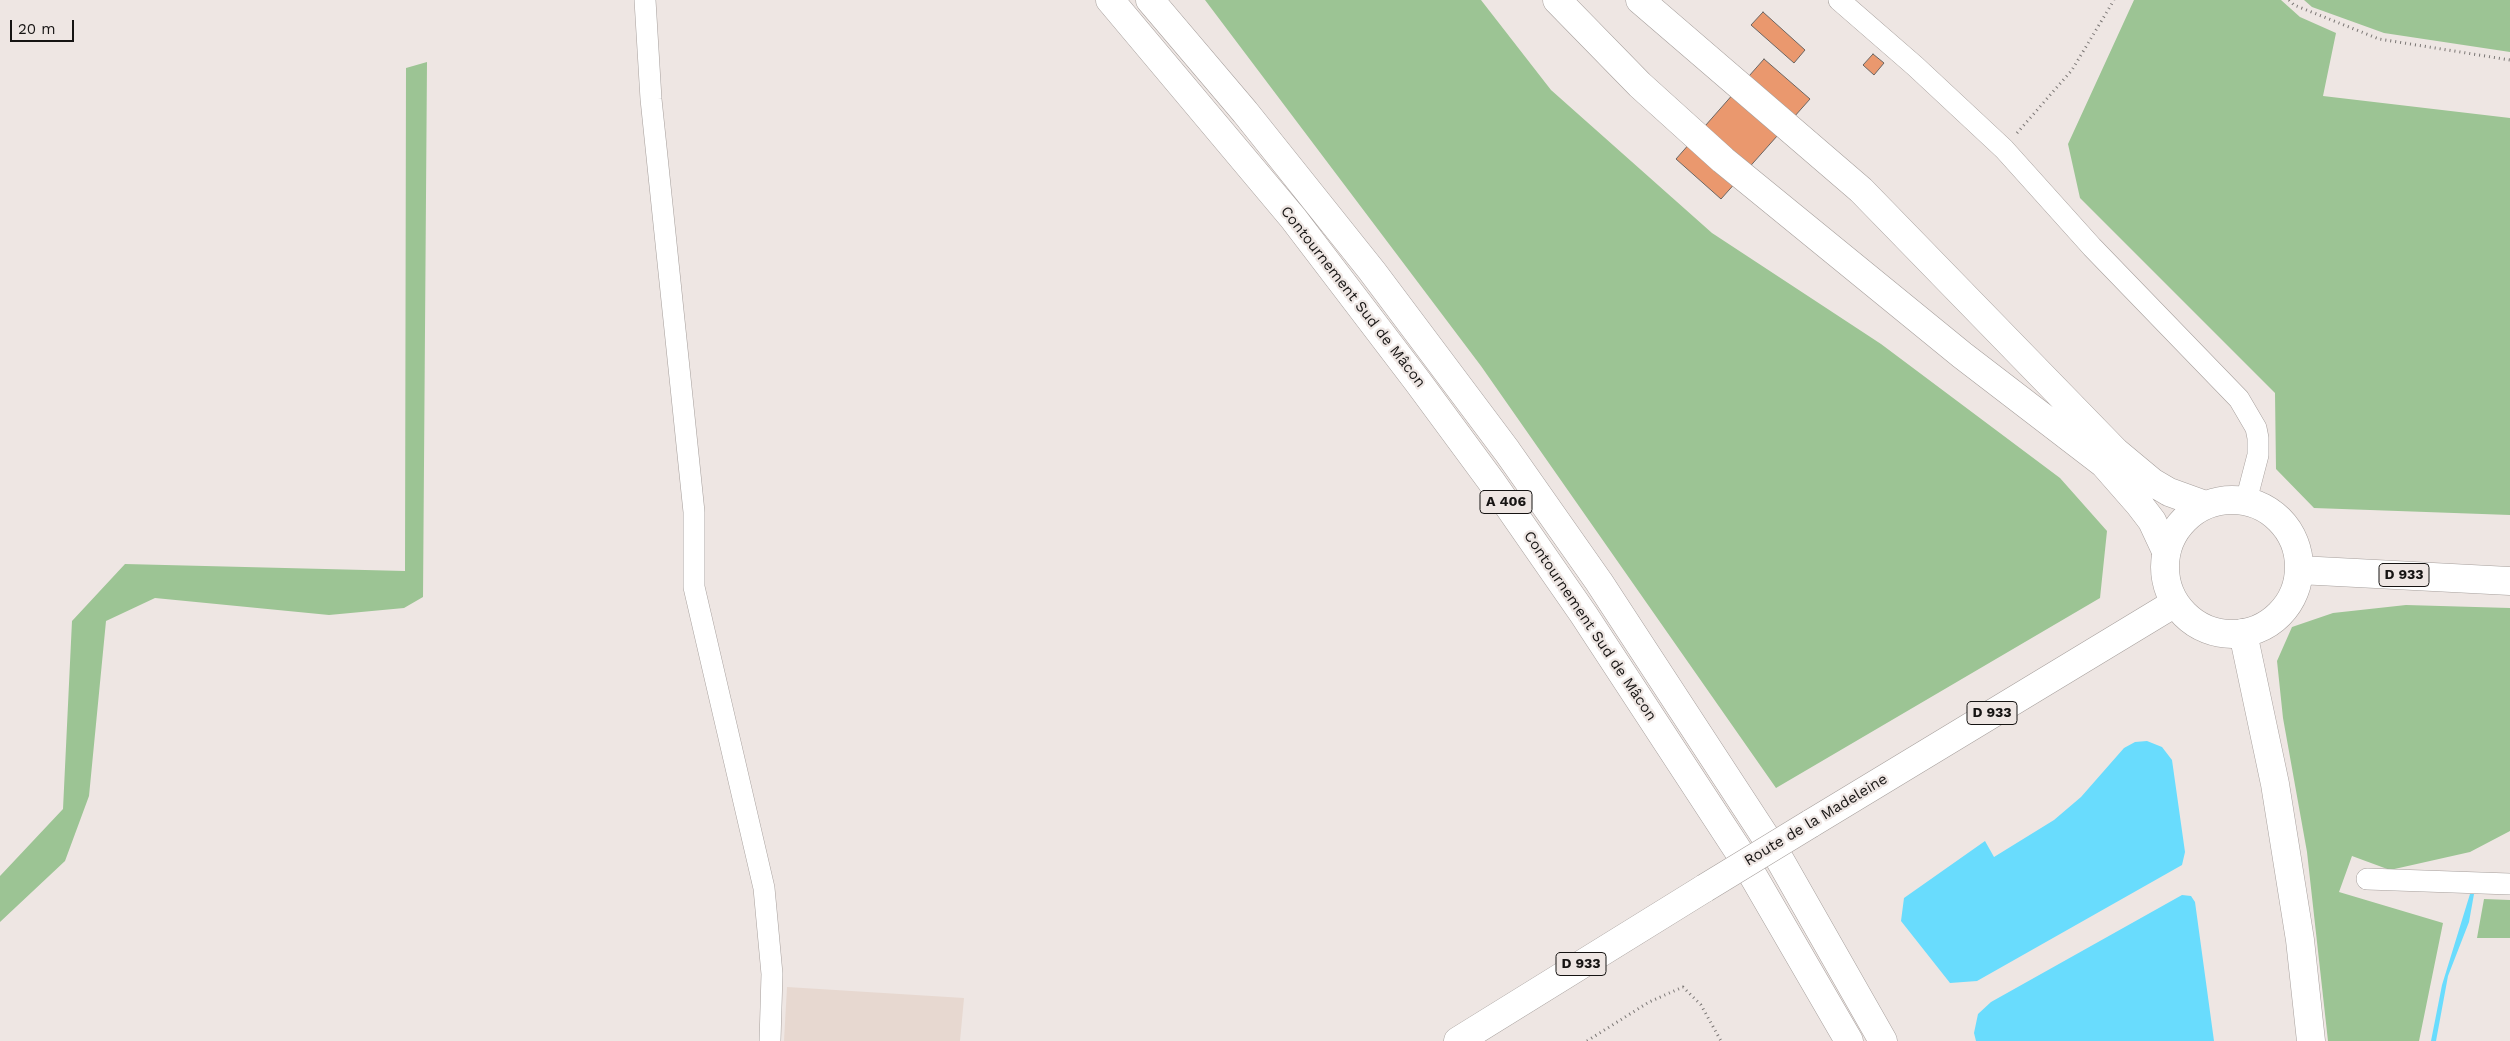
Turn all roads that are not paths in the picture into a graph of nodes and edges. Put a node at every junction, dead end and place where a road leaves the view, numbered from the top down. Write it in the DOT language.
graph roads {
  1 [pos="645,0"];
  2 [pos="1110,0"];
  3 [pos="1150,0"];
  4 [pos="1557,0"];
  5 [pos="1640,0"];
  6 [pos="1839,0"];
  7 [pos="2246,502"];
  8 [pos="2206,505"];
  9 [pos="2166,551"];
  10 [pos="2299,570"];
  11 [pos="2510,581"];
  12 [pos="2175,603"];
  13 [pos="2244,633"];
  14 [pos="2367,879"];
  15 [pos="2510,884"];
  16 [pos="770,1041"];
  17 [pos="1458,1041"];
  18 [pos="1849,1041"];
  19 [pos="1883,1041"];
  20 [pos="2311,1041"];
  1 -- 16 [label="street"];
  2 -- 18 [label="main road, Contournement Sud de Mâcon / A 406"];
  3 -- 19 [label="main road, Contournement Sud de Mâcon / A 406"];
  4 -- 9 [label="main road"];
  5 -- 8 [label="main road"];
  6 -- 7 [label="street"];
  7 -- 8 [label="main road"];
  7 -- 10 [label="main road"];
  8 -- 9 [label="main road"];
  9 -- 12 [label="main road"];
  10 -- 11 [label="main road, D 933"];
  10 -- 13 [label="main road"];
  12 -- 13 [label="main road"];
  12 -- 17 [label="main road, Route de la Madeleine / D 933, bridge"];
  13 -- 20 [label="main road"];
  14 -- 15 [label="street"];
}
